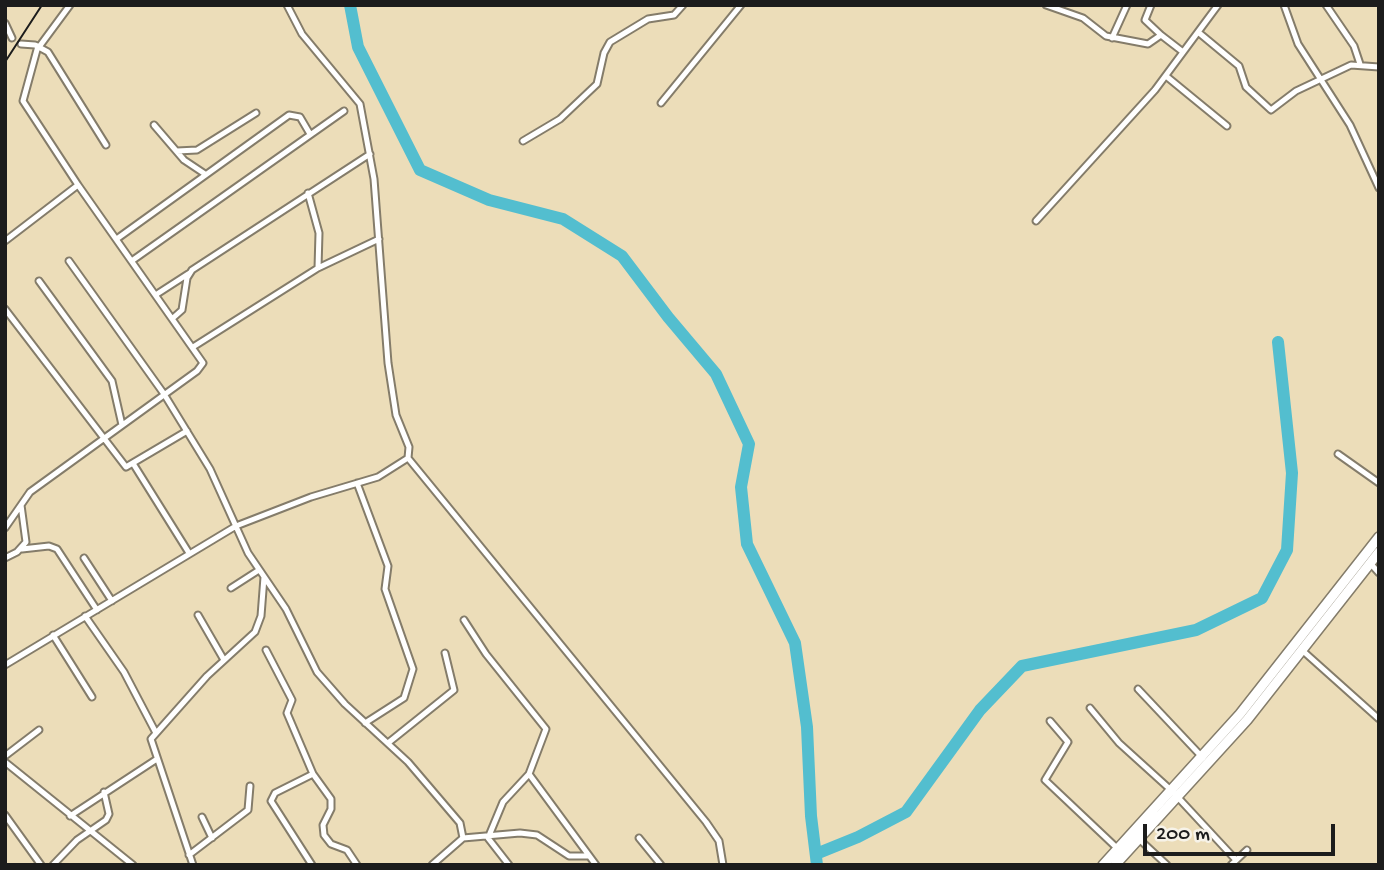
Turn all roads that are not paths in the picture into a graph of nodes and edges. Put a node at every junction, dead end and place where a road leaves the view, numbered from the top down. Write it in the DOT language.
graph roads {
  1 [pos="70,5"];
  2 [pos="287,5"];
  3 [pos="683,5"];
  4 [pos="741,5"];
  5 [pos="1046,5"];
  6 [pos="1127,5"];
  7 [pos="1143,5"];
  8 [pos="1150,5"];
  9 [pos="1218,5"];
  10 [pos="1284,5"];
  11 [pos="1326,5"];
  12 [pos="5,23"];
  13 [pos="1198,32"];
  14 [pos="1161,35"];
  15 [pos="12,38"];
  16 [pos="1112,38"];
  17 [pos="21,44"];
  18 [pos="38,46"];
  19 [pos="1183,51"];
  20 [pos="1360,64"];
  21 [pos="1379,67"];
  22 [pos="1166,76"];
  23 [pos="1322,79"];
  24 [pos="661,103"];
  25 [pos="344,111"];
  26 [pos="256,113"];
  27 [pos="154,125"];
  28 [pos="1227,126"];
  29 [pos="310,134"];
  30 [pos="523,141"];
  31 [pos="106,145"];
  32 [pos="177,151"];
  33 [pos="370,154"];
  34 [pos="205,174"];
  35 [pos="78,185"];
  36 [pos="1379,188"];
  37 [pos="308,193"];
  38 [pos="1036,221"];
  39 [pos="5,228"];
  40 [pos="11,236"];
  41 [pos="118,239"];
  42 [pos="379,239"];
  43 [pos="5,241"];
  44 [pos="133,260"];
  45 [pos="69,261"];
  46 [pos="318,268"];
  47 [pos="188,274"];
  48 [pos="39,281"];
  49 [pos="157,294"];
  50 [pos="5,309"];
  51 [pos="173,318"];
  52 [pos="193,347"];
  53 [pos="164,394"];
  54 [pos="122,425"];
  55 [pos="187,431"];
  56 [pos="103,439"];
  57 [pos="1338,454"];
  58 [pos="408,458"];
  59 [pos="134,465"];
  60 [pos="357,483"];
  61 [pos="1379,483"];
  62 [pos="21,505"];
  63 [pos="236,526"];
  64 [pos="5,528"];
  65 [pos="1379,537"];
  66 [pos="22,549"];
  67 [pos="1379,551"];
  68 [pos="189,553"];
  69 [pos="5,558"];
  70 [pos="84,558"];
  71 [pos="1370,563"];
  72 [pos="259,570"];
  73 [pos="1379,573"];
  74 [pos="264,577"];
  75 [pos="231,588"];
  76 [pos="112,601"];
  77 [pos="97,610"];
  78 [pos="198,615"];
  79 [pos="85,616"];
  80 [pos="464,620"];
  81 [pos="53,635"];
  82 [pos="266,650"];
  83 [pos="1303,651"];
  84 [pos="445,653"];
  85 [pos="225,660"];
  86 [pos="5,665"];
  87 [pos="1138,689"];
  88 [pos="92,697"];
  89 [pos="1090,708"];
  90 [pos="1379,719"];
  91 [pos="1050,721"];
  92 [pos="365,723"];
  93 [pos="39,730"];
  94 [pos="156,733"];
  95 [pos="388,743"];
  96 [pos="5,756"];
  97 [pos="1203,758"];
  98 [pos="157,760"];
  99 [pos="5,762"];
  100 [pos="313,774"];
  101 [pos="529,774"];
  102 [pos="250,786"];
  103 [pos="104,792"];
  104 [pos="1175,795"];
  105 [pos="5,815"];
  106 [pos="70,816"];
  107 [pos="202,817"];
  108 [pos="89,832"];
  109 [pos="212,838"];
  110 [pos="463,838"];
  111 [pos="488,838"];
  112 [pos="639,838"];
  113 [pos="1139,839"];
  114 [pos="1118,849"];
  115 [pos="1247,850"];
  116 [pos="189,855"];
  117 [pos="589,856"];
  118 [pos="1236,860"];
  119 [pos="436,864"];
  120 [pos="41,865"];
  121 [pos="53,865"];
  122 [pos="132,865"];
  123 [pos="192,865"];
  124 [pos="312,865"];
  125 [pos="357,865"];
  126 [pos="509,865"];
  127 [pos="596,865"];
  128 [pos="661,865"];
  129 [pos="723,865"];
  130 [pos="1103,865"];
  131 [pos="1115,865"];
  132 [pos="1167,865"];
  133 [pos="1231,865"];
  1 -- 18 [label="street"];
  2 -- 33 [label="street"];
  3 -- 30 [label="street"];
  4 -- 24 [label="street"];
  5 -- 16 [label="street"];
  6 -- 16 [label="street"];
  7 -- 8 [label="street"];
  8 -- 14 [label="street"];
  9 -- 13 [label="street"];
  10 -- 23 [label="street"];
  11 -- 20 [label="street"];
  12 -- 15 [label="street"];
  13 -- 19 [label="street"];
  13 -- 23 [label="street"];
  14 -- 16 [label="street"];
  14 -- 19 [label="street"];
  17 -- 18 [label="street"];
  18 -- 31 [label="street"];
  18 -- 35 [label="street"];
  19 -- 22 [label="street"];
  20 -- 21 [label="street"];
  20 -- 23 [label="street"];
  22 -- 28 [label="street"];
  22 -- 38 [label="street"];
  23 -- 36 [label="street"];
  25 -- 29 [label="street"];
  26 -- 32 [label="street"];
  27 -- 32 [label="street"];
  29 -- 34 [label="street"];
  29 -- 44 [label="street"];
  32 -- 34 [label="street"];
  33 -- 37 [label="street"];
  33 -- 42 [label="street"];
  34 -- 41 [label="street"];
  35 -- 40 [label="street"];
  35 -- 41 [label="street"];
  37 -- 46 [label="street"];
  37 -- 47 [label="street"];
  39 -- 40 [label="street"];
  40 -- 43 [label="street"];
  41 -- 44 [label="street"];
  42 -- 46 [label="street"];
  42 -- 58 [label="street"];
  44 -- 49 [label="street"];
  45 -- 53 [label="street"];
  46 -- 52 [label="street"];
  47 -- 49 [label="street"];
  47 -- 51 [label="street"];
  48 -- 54 [label="street"];
  49 -- 51 [label="street"];
  50 -- 56 [label="street"];
  51 -- 52 [label="street"];
  52 -- 53 [label="street"];
  53 -- 54 [label="street"];
  53 -- 55 [label="street"];
  54 -- 56 [label="street"];
  55 -- 59 [label="street"];
  55 -- 63 [label="street"];
  56 -- 59 [label="street"];
  56 -- 62 [label="street"];
  57 -- 61 [label="street"];
  58 -- 60 [label="street"];
  58 -- 129 [label="street"];
  59 -- 68 [label="street"];
  60 -- 63 [label="street"];
  60 -- 92 [label="street"];
  62 -- 64 [label="street"];
  62 -- 66 [label="street"];
  63 -- 68 [label="street"];
  63 -- 72 [label="street"];
  65 -- 97 [label="main road"];
  66 -- 69 [label="street"];
  66 -- 77 [label="street"];
  67 -- 71 [label="main road"];
  68 -- 76 [label="street"];
  70 -- 76 [label="street"];
  71 -- 73 [label="street"];
  71 -- 83 [label="main road"];
  72 -- 74 [label="street"];
  72 -- 75 [label="street"];
  74 -- 85 [label="street"];
  74 -- 92 [label="street"];
  76 -- 77 [label="street"];
  77 -- 79 [label="street"];
  78 -- 85 [label="street"];
  79 -- 81 [label="street"];
  79 -- 94 [label="street"];
  80 -- 101 [label="street"];
  81 -- 86 [label="street"];
  81 -- 88 [label="street"];
  82 -- 100 [label="street"];
  83 -- 90 [label="street"];
  83 -- 104 [label="main road"];
  84 -- 95 [label="street"];
  85 -- 94 [label="street"];
  87 -- 97 [label="street"];
  89 -- 104 [label="street"];
  91 -- 114 [label="street"];
  92 -- 95 [label="street"];
  93 -- 96 [label="street"];
  94 -- 98 [label="street"];
  95 -- 110 [label="street"];
  97 -- 104 [label="main road"];
  98 -- 103 [label="street"];
  98 -- 116 [label="street"];
  99 -- 106 [label="street"];
  100 -- 124 [label="street"];
  100 -- 125 [label="street"];
  101 -- 111 [label="street"];
  101 -- 117 [label="street"];
  102 -- 109 [label="street"];
  103 -- 106 [label="street"];
  103 -- 108 [label="street"];
  104 -- 113 [label="main road"];
  104 -- 114 [label="main road"];
  104 -- 118 [label="street"];
  105 -- 120 [label="street"];
  106 -- 108 [label="street"];
  107 -- 109 [label="street"];
  108 -- 121 [label="street"];
  108 -- 122 [label="street"];
  109 -- 116 [label="street"];
  110 -- 111 [label="street"];
  110 -- 119 [label="street"];
  111 -- 117 [label="street"];
  111 -- 126 [label="street"];
  112 -- 128 [label="street"];
  113 -- 131 [label="main road"];
  113 -- 132 [label="street"];
  114 -- 130 [label="main road"];
  115 -- 118 [label="street"];
  116 -- 123 [label="street"];
  117 -- 127 [label="street"];
  118 -- 133 [label="street"];
}
